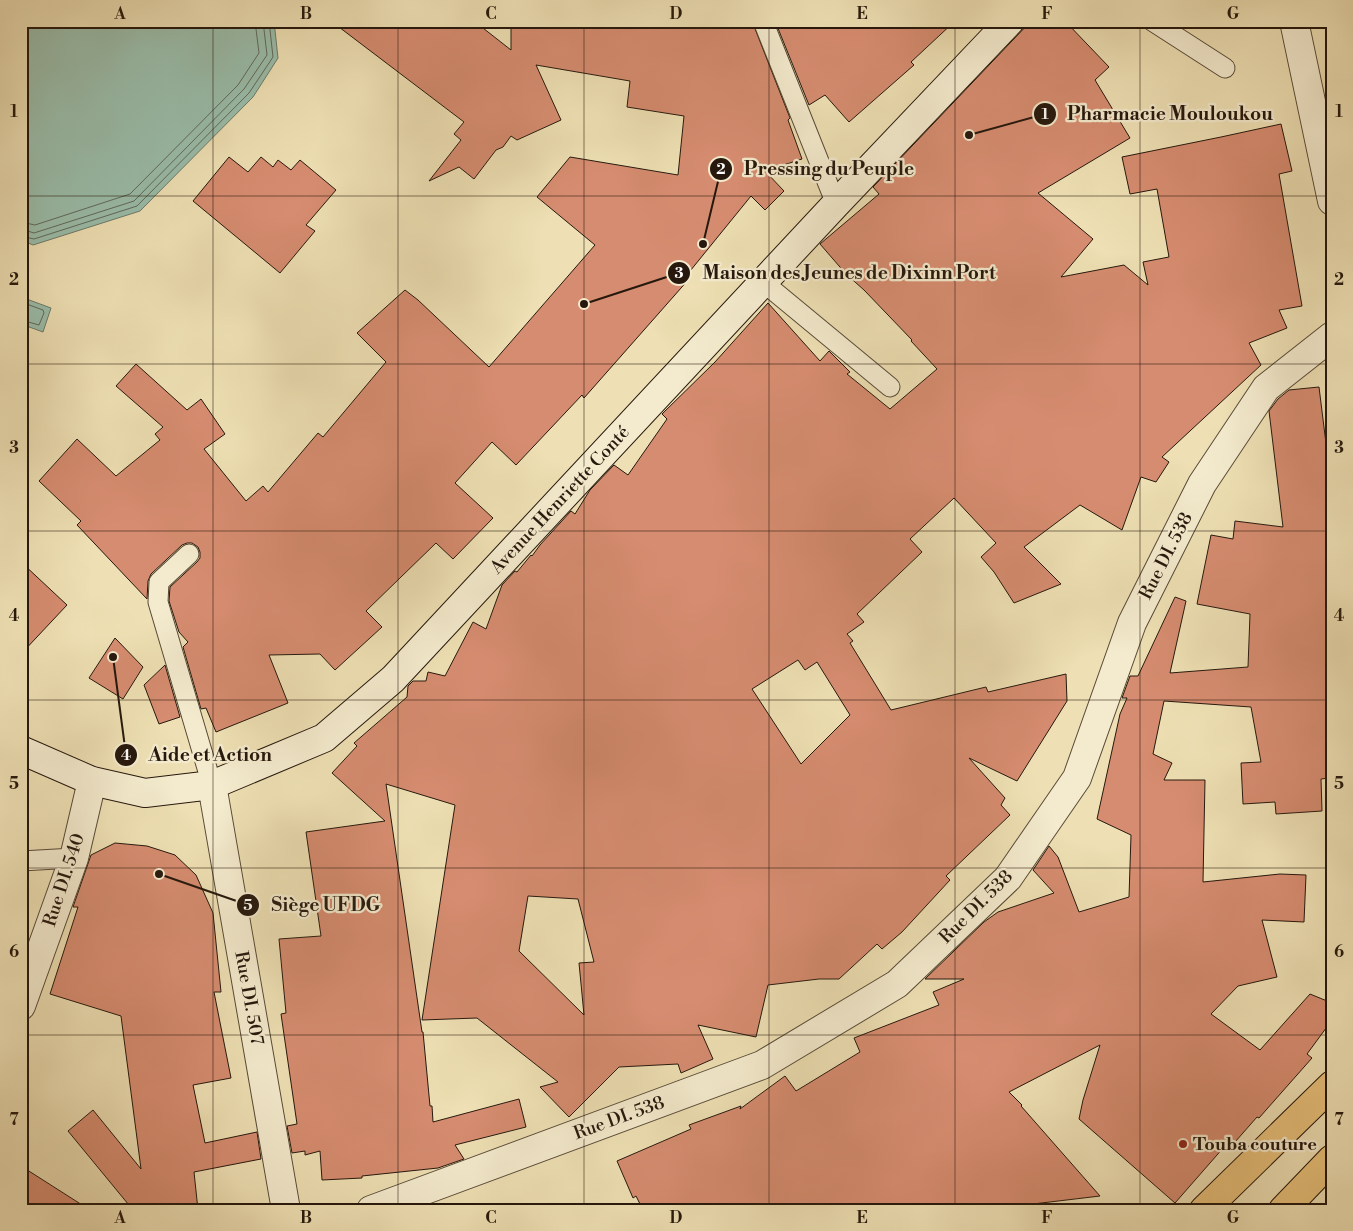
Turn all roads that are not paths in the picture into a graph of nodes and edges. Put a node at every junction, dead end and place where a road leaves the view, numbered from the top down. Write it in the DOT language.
graph roads {
  1 [pos="763,21"];
  2 [pos="1010,21"];
  3 [pos="1152,21"];
  4 [pos="1294,21"];
  5 [pos="1225,68"];
  6 [pos="1332,201"];
  7 [pos="836,204"];
  8 [pos="763,282"];
  9 [pos="1332,336"];
  10 [pos="890,387"];
  11 [pos="189,554"];
  12 [pos="21,750"];
  13 [pos="92,781"];
  14 [pos="212,786"];
  15 [pos="74,858"];
  16 [pos="21,861"];
  17 [pos="21,1006"];
  18 [pos="1332,1085"];
  19 [pos="1332,1159"];
  20 [pos="286,1210"];
  21 [pos="371,1210"];
  22 [pos="1204,1210"];
  23 [pos="1283,1210"];
  1 -- 7 [label="lane"];
  2 -- 7 [label="street, Avenue Henriette Conté"];
  3 -- 5 [label="lane"];
  4 -- 6 [label="street"];
  7 -- 8 [label="street, Avenue Henriette Conté"];
  8 -- 10 [label="lane"];
  8 -- 14 [label="street, Avenue Henriette Conté"];
  9 -- 21 [label="street, Rue DI. 538"];
  11 -- 14 [label="lane"];
  12 -- 13 [label="street, Avenue Henriette Conté"];
  13 -- 14 [label="street, Avenue Henriette Conté"];
  13 -- 15 [label="street, Rue DI. 540"];
  14 -- 20 [label="street, Rue DI. 507"];
  15 -- 16 [label="lane"];
  15 -- 17 [label="street, Rue DI. 540"];
  18 -- 22 [label="main road"];
  19 -- 23 [label="main road"];
}
